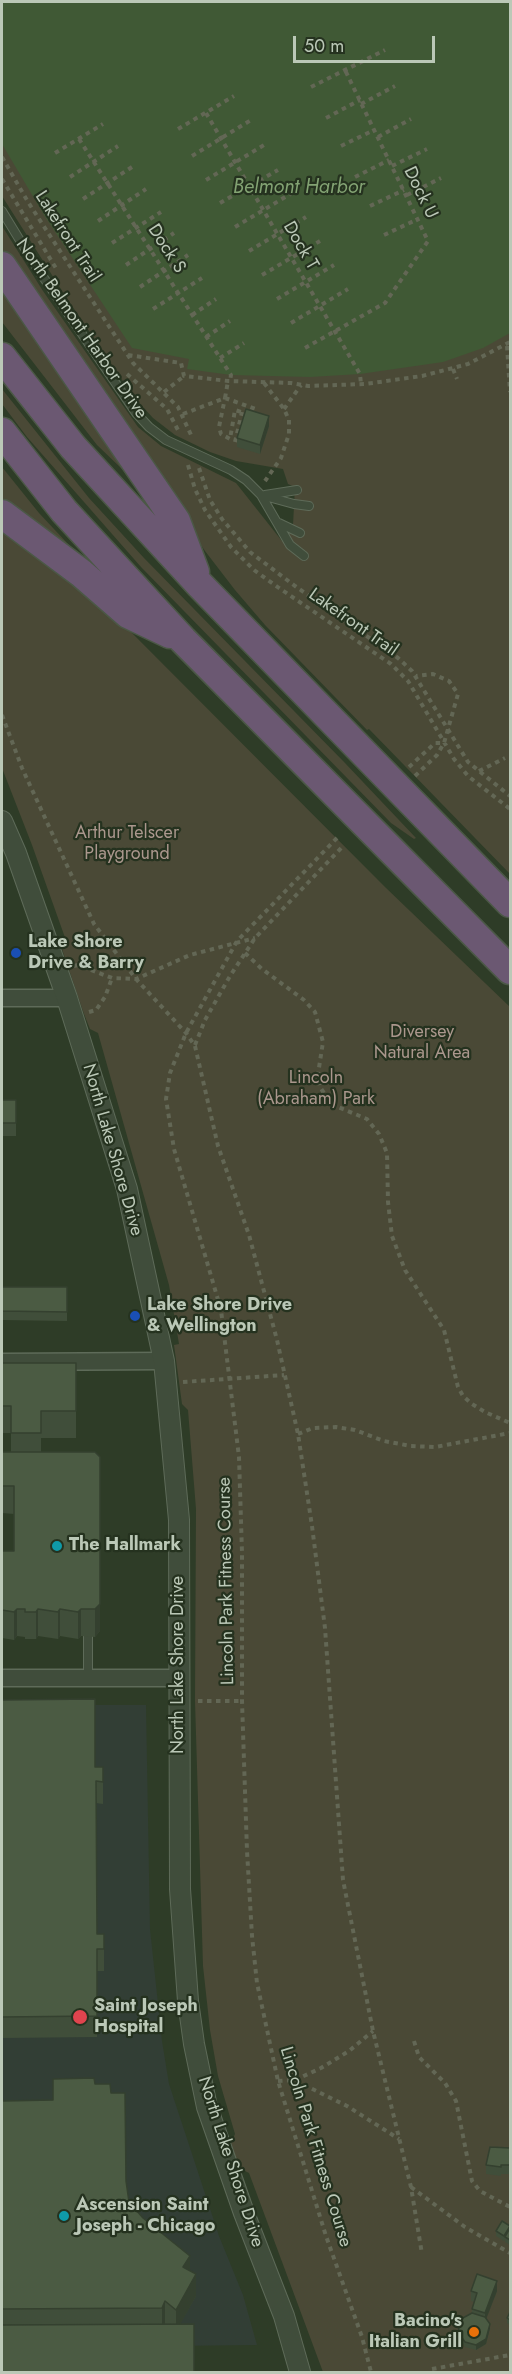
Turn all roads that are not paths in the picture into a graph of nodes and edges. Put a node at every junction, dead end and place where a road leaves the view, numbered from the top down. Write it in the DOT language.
graph roads {
  1 [pos="2,210"];
  2 [pos="2,267"];
  3 [pos="2,357"];
  4 [pos="2,432"];
  5 [pos="297,490"];
  6 [pos="259,493"];
  7 [pos="309,506"];
  8 [pos="2,514"];
  9 [pos="279,524"];
  10 [pos="300,533"];
  11 [pos="304,556"];
  12 [pos="200,585"];
  13 [pos="183,640"];
  14 [pos="2,821"];
  15 [pos="510,903"];
  16 [pos="510,970"];
  17 [pos="2,998"];
  18 [pos="67,998"];
  19 [pos="164,1361"];
  20 [pos="2,1362"];
  21 [pos="88,1636"];
  22 [pos="2,1678"];
  23 [pos="88,1678"];
  24 [pos="179,1678"];
  25 [pos="300,2373"];
  1 -- 6 [label="lane, North Belmont Harbor Drive"];
  2 -- 12 [label="highway"];
  3 -- 12 [label="highway"];
  4 -- 13 [label="highway"];
  5 -- 6 [label="lane"];
  6 -- 7 [label="lane, North Belmont Harbor Drive"];
  6 -- 9 [label="lane"];
  8 -- 13 [label="highway"];
  9 -- 10 [label="lane"];
  9 -- 11 [label="lane"];
  12 -- 15 [label="highway"];
  13 -- 16 [label="highway"];
  14 -- 18 [label="street, North Lake Shore Drive"];
  17 -- 18 [label="street"];
  18 -- 19 [label="street, North Lake Shore Drive"];
  19 -- 20 [label="street"];
  19 -- 24 [label="street, North Lake Shore Drive"];
  21 -- 23 [label="lane"];
  22 -- 23 [label="street"];
  23 -- 24 [label="street"];
  24 -- 25 [label="street, North Lake Shore Drive"];
}
